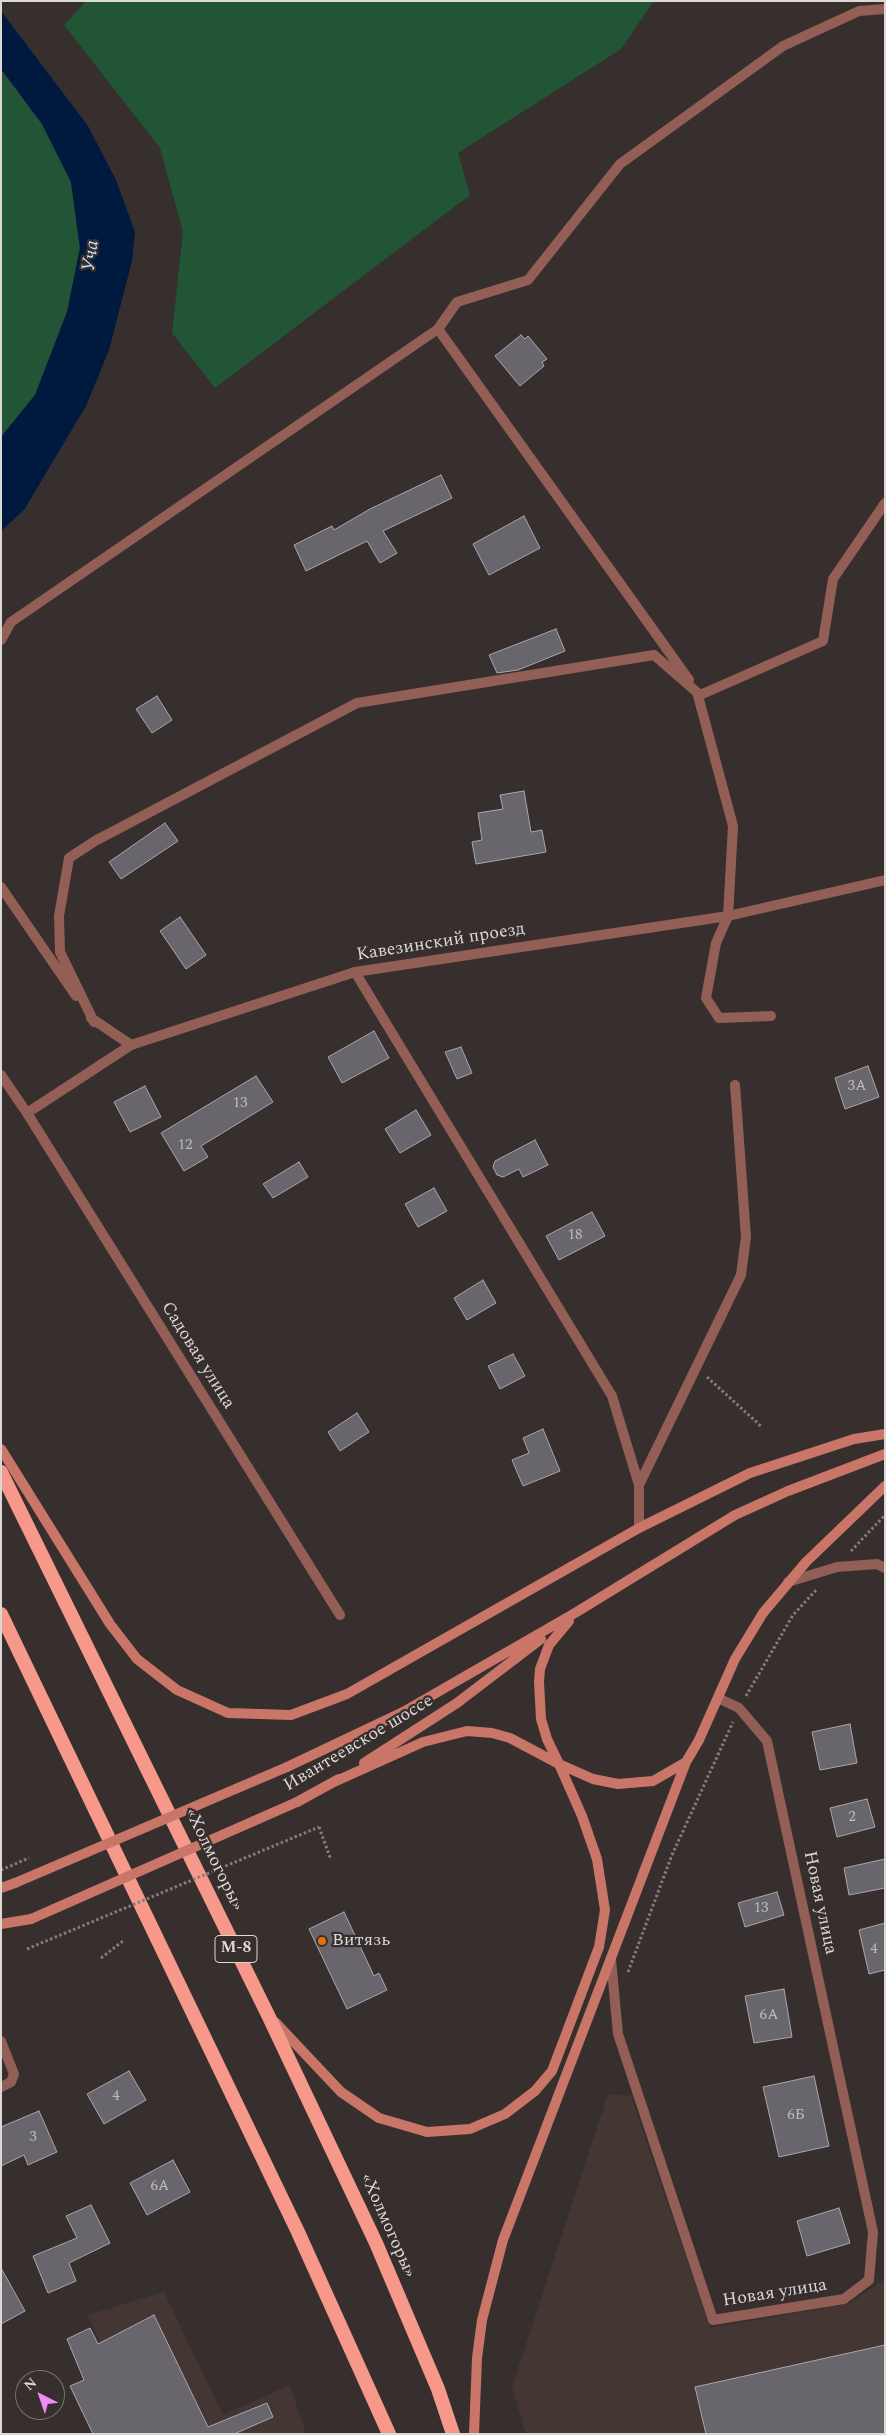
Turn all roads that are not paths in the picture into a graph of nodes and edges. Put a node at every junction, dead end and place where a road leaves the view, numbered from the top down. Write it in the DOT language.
graph roads {
  1 [pos="885,10"];
  2 [pos="438,329"];
  3 [pos="885,503"];
  4 [pos="1,640"];
  5 [pos="700,696"];
  6 [pos="885,880"];
  7 [pos="1,888"];
  8 [pos="728,916"];
  9 [pos="355,972"];
  10 [pos="771,1016"];
  11 [pos="94,1022"];
  12 [pos="131,1045"];
  13 [pos="1,1075"];
  14 [pos="735,1085"];
  15 [pos="27,1113"];
  16 [pos="885,1434"];
  17 [pos="1,1449"];
  18 [pos="885,1454"];
  19 [pos="1,1472"];
  20 [pos="639,1485"];
  21 [pos="885,1486"];
  22 [pos="638,1528"];
  23 [pos="885,1568"];
  24 [pos="788,1582"];
  25 [pos="576,1613"];
  26 [pos="1,1614"];
  27 [pos="340,1615"];
  28 [pos="718,1698"];
  29 [pos="686,1762"];
  30 [pos="559,1764"];
  31 [pos="334,1782"];
  32 [pos="1,1888"];
  33 [pos="1,1924"];
  34 [pos="610,1956"];
  35 [pos="268,2016"];
  36 [pos="1,2040"];
  37 [pos="1,2087"];
  38 [pos="389,2434"];
  39 [pos="453,2434"];
  40 [pos="474,2434"];
  1 -- 2 [label="street"];
  2 -- 4 [label="street"];
  2 -- 5 [label="street"];
  3 -- 5 [label="street"];
  5 -- 8 [label="street"];
  5 -- 11 [label="street"];
  6 -- 8 [label="street, Кавезинский проезд"];
  7 -- 11 [label="street"];
  8 -- 9 [label="street, Кавезинский проезд"];
  8 -- 10 [label="street"];
  9 -- 12 [label="street, Кавезинский проезд"];
  9 -- 20 [label="street"];
  11 -- 12 [label="street"];
  12 -- 15 [label="street, Кавезинский проезд"];
  13 -- 15 [label="street, Садовая улица"];
  14 -- 20 [label="street"];
  15 -- 27 [label="street, Садовая улица"];
  16 -- 22 [label="main road"];
  17 -- 22 [label="main road"];
  18 -- 25 [label="main road, Ивантеевское шоссе"];
  19 -- 35 [label="highway, «Холмогоры» / М-8"];
  20 -- 22 [label="street"];
  21 -- 24 [label="main road"];
  23 -- 24 [label="street"];
  24 -- 28 [label="main road"];
  25 -- 30 [label="main road"];
  25 -- 31 [label="main road, Ивантеевское шоссе"];
  25 -- 32 [label="main road, Ивантеевское шоссе, bridge"];
  26 -- 38 [label="highway"];
  28 -- 29 [label="main road"];
  28 -- 34 [label="street, Новая улица"];
  29 -- 30 [label="main road"];
  29 -- 34 [label="main road"];
  30 -- 31 [label="main road"];
  30 -- 35 [label="main road"];
  31 -- 33 [label="main road, Ивантеевское шоссе, bridge"];
  34 -- 40 [label="main road"];
  35 -- 39 [label="highway, «Холмогоры» / М-8"];
  36 -- 37 [label="street"];
}
